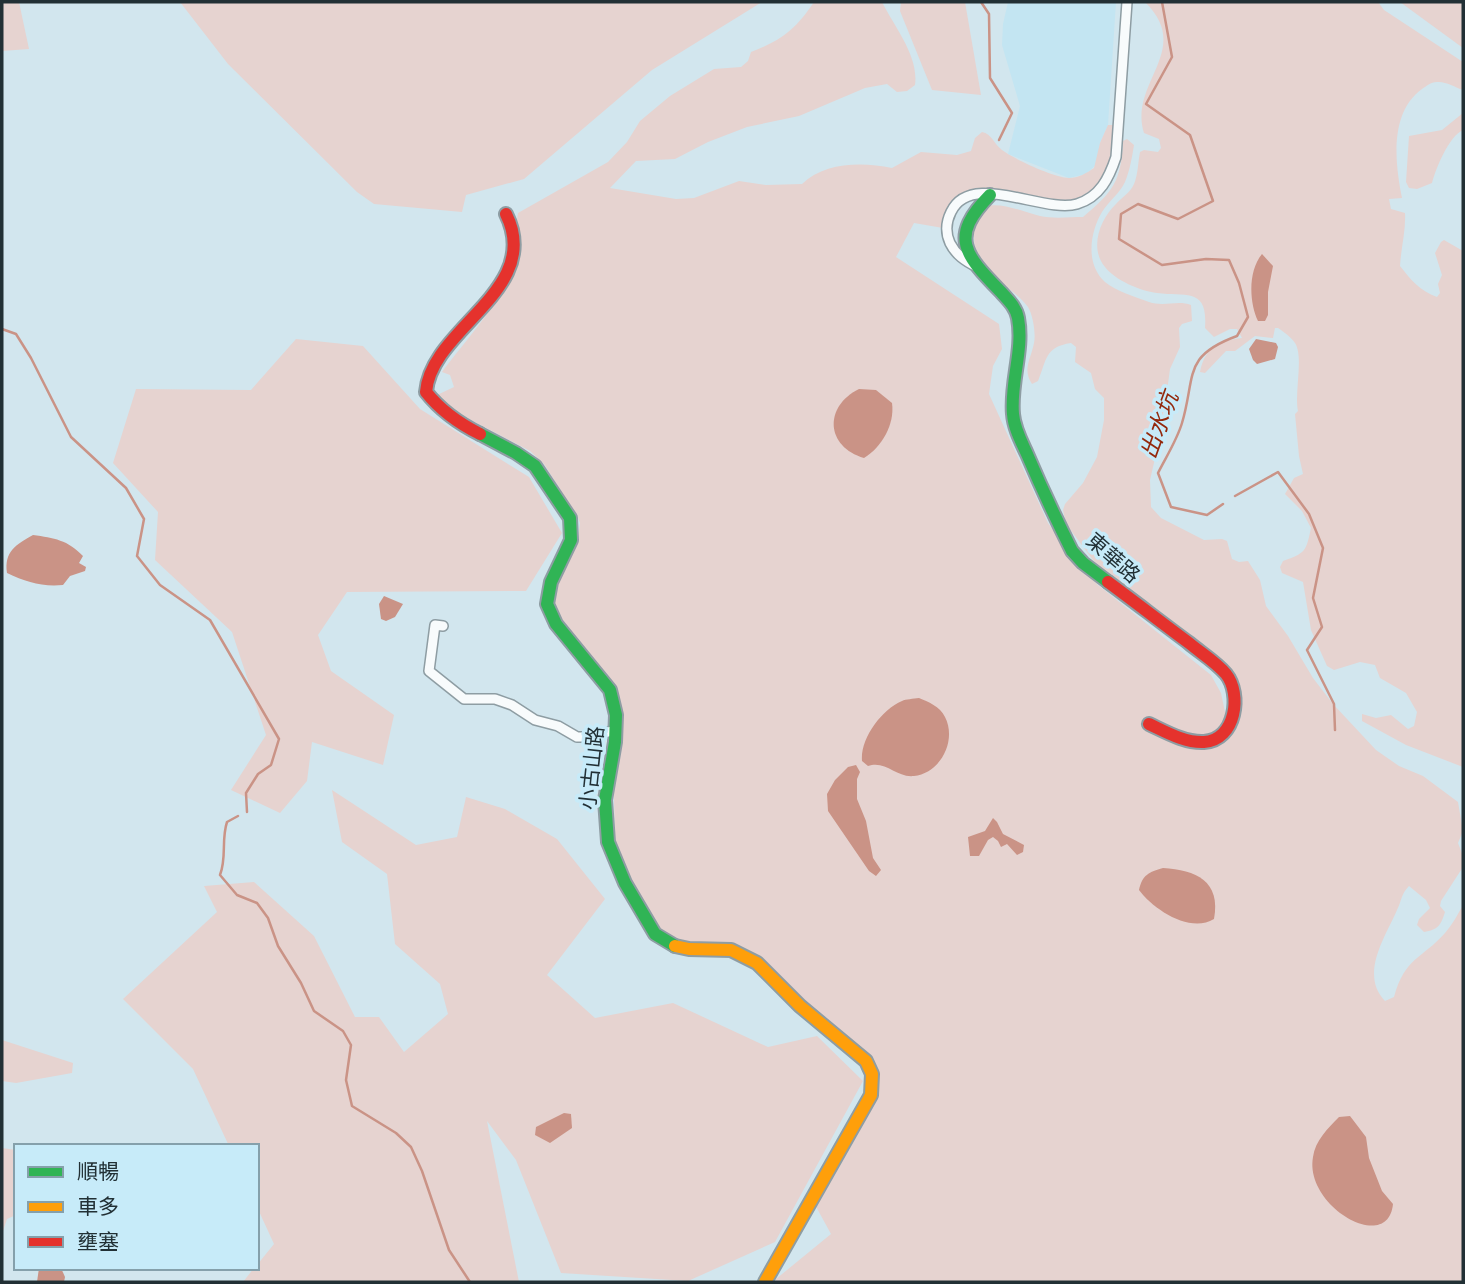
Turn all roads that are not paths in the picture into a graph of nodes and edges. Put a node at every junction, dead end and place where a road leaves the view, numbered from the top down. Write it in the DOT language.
graph roads {
  1 [pos="1127,2"];
  2 [pos="990,195"];
  3 [pos="506,214"];
  4 [pos="977,267"];
  5 [pos="443,626"];
  6 [pos="1149,724"];
  7 [pos="615,730"];
  8 [pos="765,1282"];
  1 -- 2 [label="street, 東華路"];
  2 -- 4 [label="street, 東華路"];
  2 -- 4 [label="street, 東華路"];
  3 -- 7 [label="street, 小古山路"];
  4 -- 6 [label="street, 東華路"];
  5 -- 7 [label="street"];
  7 -- 8 [label="street, 小古山路"];
}
